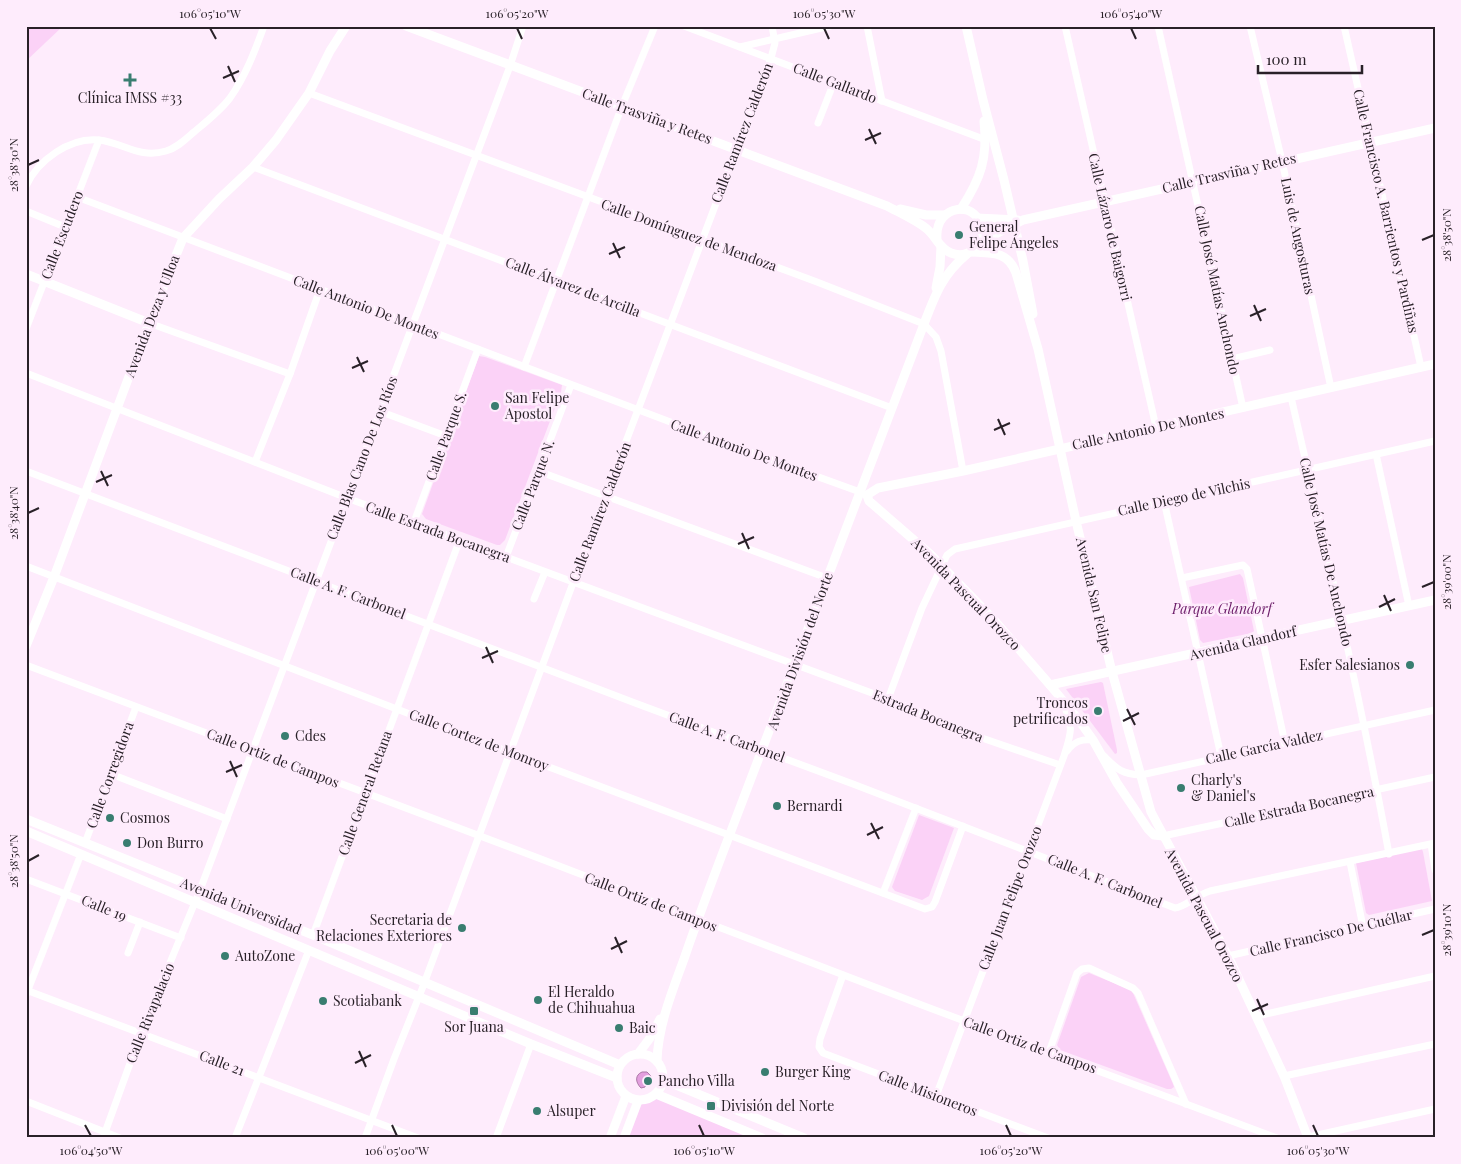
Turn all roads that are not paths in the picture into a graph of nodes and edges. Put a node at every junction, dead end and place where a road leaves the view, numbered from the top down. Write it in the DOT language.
graph roads {
  1 [pos="264,26"];
  2 [pos="346,26"];
  3 [pos="406,26"];
  4 [pos="523,26"];
  5 [pos="655,26"];
  6 [pos="684,26"];
  7 [pos="772,26"];
  8 [pos="830,26"];
  9 [pos="867,26"];
  10 [pos="966,26"];
  11 [pos="1065,26"];
  12 [pos="1158,26"];
  13 [pos="1250,26"];
  14 [pos="1344,26"];
  15 [pos="775,39"];
  16 [pos="739,47"];
  17 [pos="771,58"];
  18 [pos="510,66"];
  19 [pos="834,82"];
  20 [pos="309,93"];
  21 [pos="882,100"];
  22 [pos="983,100"];
  23 [pos="622,106"];
  24 [pos="818,122"];
  25 [pos="1435,128"];
  26 [pos="99,140"];
  27 [pos="986,140"];
  28 [pos="1370,141"];
  29 [pos="736,149"];
  30 [pos="476,155"];
  31 [pos="1282,161"];
  32 [pos="253,167"];
  33 [pos="1193,182"];
  34 [pos="26,186"];
  35 [pos="77,197"];
  36 [pos="588,197"];
  37 [pos="1104,202"];
  38 [pos="887,206"];
  39 [pos="961,209"];
  40 [pos="26,211"];
  41 [pos="944,215"];
  42 [pos="977,218"];
  43 [pos="1013,222"];
  44 [pos="65,227"];
  45 [pos="183,238"];
  46 [pos="444,239"];
  47 [pos="702,239"];
  48 [pos="939,242"];
  49 [pos="980,242"];
  50 [pos="969,253"];
  51 [pos="26,274"];
  52 [pos="45,280"];
  53 [pos="557,281"];
  54 [pos="320,290"];
  55 [pos="935,297"];
  56 [pos="148,323"];
  57 [pos="412,324"];
  58 [pos="670,324"];
  59 [pos="924,324"];
  60 [pos="26,329"];
  61 [pos="478,349"];
  62 [pos="1038,349"];
  63 [pos="1270,350"];
  64 [pos="1232,358"];
  65 [pos="1435,364"];
  66 [pos="524,367"];
  67 [pos="1421,367"];
  68 [pos="26,373"];
  69 [pos="290,374"];
  70 [pos="572,385"];
  71 [pos="1330,388"];
  72 [pos="1291,397"];
  73 [pos="892,408"];
  74 [pos="1243,408"];
  75 [pos="117,409"];
  76 [pos="638,410"];
  77 [pos="379,411"];
  78 [pos="1156,427"];
  79 [pos="446,436"];
  80 [pos="1435,441"];
  81 [pos="1060,449"];
  82 [pos="1376,454"];
  83 [pos="255,462"];
  84 [pos="1308,470"];
  85 [pos="26,471"];
  86 [pos="538,471"];
  87 [pos="963,471"];
  88 [pos="84,493"];
  89 [pos="863,494"];
  90 [pos="605,497"];
  91 [pos="347,498"];
  92 [pos="1164,501"];
  93 [pos="1076,521"];
  94 [pos="414,522"];
  95 [pos="460,539"];
  96 [pos="506,557"];
  97 [pos="26,566"];
  98 [pos="942,566"];
  99 [pos="545,572"];
  100 [pos="54,577"];
  101 [pos="827,578"];
  102 [pos="1182,578"];
  103 [pos="316,581"];
  104 [pos="573,582"];
  105 [pos="534,599"];
  106 [pos="1435,600"];
  107 [pos="1409,606"];
  108 [pos="1342,621"];
  109 [pos="429,624"];
  110 [pos="1263,638"];
  111 [pos="26,646"];
  112 [pos="1197,653"];
  113 [pos="26,665"];
  114 [pos="796,665"];
  115 [pos="284,666"];
  116 [pos="541,667"];
  117 [pos="1112,672"];
  118 [pos="1050,684"];
  119 [pos="888,699"];
  120 [pos="1063,700"];
  121 [pos="136,707"];
  122 [pos="396,709"];
  123 [pos="1435,710"];
  124 [pos="1364,726"];
  125 [pos="1093,740"];
  126 [pos="1285,743"];
  127 [pos="252,750"];
  128 [pos="762,750"];
  129 [pos="509,751"];
  130 [pos="1100,752"];
  131 [pos="1064,756"];
  132 [pos="1221,756"];
  133 [pos="1060,766"];
  134 [pos="111,774"];
  135 [pos="1141,775"];
  136 [pos="1435,776"];
  137 [pos="1377,790"];
  138 [pos="366,794"];
  139 [pos="916,808"];
  140 [pos="26,819"];
  141 [pos="226,819"];
  142 [pos="963,826"];
  143 [pos="26,831"];
  144 [pos="730,834"];
  145 [pos="479,836"];
  146 [pos="1163,836"];
  147 [pos="85,843"];
  148 [pos="1433,844"];
  149 [pos="1028,850"];
  150 [pos="81,854"];
  151 [pos="1389,854"];
  152 [pos="1350,862"];
  153 [pos="1435,870"];
  154 [pos="26,879"];
  155 [pos="200,890"];
  156 [pos="66,893"];
  157 [pos="883,893"];
  158 [pos="1195,897"];
  159 [pos="195,902"];
  160 [pos="1435,909"];
  161 [pos="698,920"];
  162 [pos="140,922"];
  163 [pos="1363,927"];
  164 [pos="313,935"];
  165 [pos="181,938"];
  166 [pos="309,950"];
  167 [pos="128,954"];
  168 [pos="1228,956"];
  169 [pos="843,975"];
  170 [pos="1435,976"];
  171 [pos="425,982"];
  172 [pos="27,992"];
  173 [pos="419,997"];
  174 [pos="667,1005"];
  175 [pos="1257,1016"];
  176 [pos="963,1021"];
  177 [pos="141,1032"];
  178 [pos="531,1044"];
  179 [pos="1435,1044"];
  180 [pos="1049,1052"];
  181 [pos="638,1054"];
  182 [pos="658,1061"];
  183 [pos="620,1065"];
  184 [pos="1284,1076"];
  185 [pos="258,1078"];
  186 [pos="617,1078"];
  187 [pos="664,1080"];
  188 [pos="656,1094"];
  189 [pos="626,1096"];
  190 [pos="936,1096"];
  191 [pos="638,1101"];
  192 [pos="26,1102"];
  193 [pos="1186,1104"];
  194 [pos="1435,1109"];
  195 [pos="371,1121"];
  196 [pos="104,1135"];
  197 [pos="120,1138"];
  198 [pos="235,1138"];
  199 [pos="365,1138"];
  200 [pos="418,1138"];
  201 [pos="496,1138"];
  202 [pos="610,1138"];
  203 [pos="624,1138"];
  204 [pos="762,1138"];
  205 [pos="804,1138"];
  206 [pos="1048,1138"];
  207 [pos="1277,1138"];
  208 [pos="1306,1138"];
  1 -- 26 [label="street"];
  2 -- 20 [label="main road, Avenida Deza y Ulloa"];
  3 -- 18 [label="main road, Calle Trasviña y Retes"];
  4 -- 18 [label="street, Calle Blas Cano De Los Ríos"];
  5 -- 23 [label="street"];
  6 -- 16 [label="street, Calle Gallardo"];
  7 -- 15 [label="street, Calle Ramírez Calderón"];
  8 -- 15 [label="street"];
  9 -- 21 [label="street"];
  10 -- 22 [label="main road, Avenida San Felipe"];
  11 -- 37 [label="street, Calle Lázaro de Baigorri"];
  12 -- 33 [label="street, Calle José Matías Anchondo"];
  13 -- 31 [label="street, Luis de Angosturas"];
  14 -- 28 [label="street, Calle Francisco A. Barrientos y Pardiñas"];
  15 -- 16 [label="street"];
  15 -- 17 [label="street, Calle Ramírez Calderón"];
  16 -- 17 [label="street, Calle Gallardo"];
  17 -- 19 [label="street, Calle Gallardo"];
  17 -- 29 [label="street, Calle Ramírez Calderón"];
  18 -- 23 [label="main road, Calle Trasviña y Retes"];
  18 -- 30 [label="street, Calle Blas Cano De Los Ríos"];
  19 -- 21 [label="street, Calle Gallardo"];
  19 -- 24 [label="street"];
  20 -- 30 [label="street, Calle Domínguez de Mendoza"];
  20 -- 32 [label="main road, Avenida Deza y Ulloa"];
  21 -- 27 [label="street, Calle Gallardo"];
  22 -- 27 [label="main road, Avenida San Felipe"];
  22 -- 43 [label="main road, Avenida San Felipe"];
  23 -- 29 [label="main road, Calle Trasviña y Retes"];
  23 -- 36 [label="street"];
  25 -- 28 [label="main road, Calle Trasviña y Retes"];
  26 -- 34 [label="street"];
  26 -- 35 [label="street, Calle Escudero"];
  27 -- 39 [label="main road, Avenida San Felipe"];
  28 -- 31 [label="main road, Calle Trasviña y Retes"];
  28 -- 67 [label="street, Calle Francisco A. Barrientos y Pardiñas"];
  29 -- 38 [label="main road, Calle Trasviña y Retes"];
  29 -- 47 [label="street, Calle Ramírez Calderón"];
  30 -- 36 [label="street, Calle Domínguez de Mendoza"];
  30 -- 46 [label="street, Calle Blas Cano De Los Ríos"];
  31 -- 33 [label="main road, Calle Trasviña y Retes"];
  31 -- 71 [label="street, Luis de Angosturas"];
  32 -- 45 [label="main road, Avenida Deza y Ulloa"];
  32 -- 46 [label="street, Calle Álvarez de Arcilla"];
  33 -- 37 [label="main road, Calle Trasviña y Retes"];
  33 -- 64 [label="street, Calle José Matías Anchondo"];
  35 -- 44 [label="street, Calle Escudero"];
  35 -- 45 [label="street, Calle Antonio De Montes"];
  36 -- 47 [label="street, Calle Domínguez de Mendoza"];
  36 -- 53 [label="street"];
  37 -- 43 [label="main road, Calle Trasviña y Retes"];
  37 -- 78 [label="street, Calle Lázaro de Baigorri"];
  38 -- 41 [label="main road, Calle Trasviña y Retes"];
  38 -- 48 [label="main road, Calle Trasviña y Retes"];
  39 -- 41 [label="main road"];
  39 -- 42 [label="main road"];
  40 -- 44 [label="street"];
  41 -- 48 [label="main road"];
  42 -- 43 [label="main road, Calle Trasviña y Retes"];
  42 -- 49 [label="main road"];
  43 -- 49 [label="main road, Calle Trasviña y Retes"];
  43 -- 62 [label="main road, Avenida San Felipe"];
  44 -- 52 [label="street, Calle Escudero"];
  45 -- 54 [label="street, Calle Antonio De Montes"];
  45 -- 56 [label="main road, Avenida Deza y Ulloa"];
  46 -- 53 [label="street, Calle Álvarez de Arcilla"];
  46 -- 57 [label="street, Calle Blas Cano De Los Ríos"];
  47 -- 58 [label="street, Calle Ramírez Calderón"];
  47 -- 59 [label="street, Calle Domínguez de Mendoza"];
  48 -- 50 [label="main road"];
  48 -- 55 [label="main road, Avenida División del Norte"];
  49 -- 50 [label="main road"];
  50 -- 55 [label="main road, Avenida División del Norte"];
  50 -- 62 [label="main road, Avenida San Felipe"];
  51 -- 52 [label="main road"];
  52 -- 56 [label="main road"];
  52 -- 60 [label="street, Calle Escudero"];
  53 -- 58 [label="street, Calle Álvarez de Arcilla"];
  53 -- 66 [label="street"];
  54 -- 57 [label="street, Calle Antonio De Montes"];
  54 -- 69 [label="street"];
  55 -- 59 [label="main road, Avenida División del Norte"];
  56 -- 69 [label="street"];
  56 -- 75 [label="main road, Avenida Deza y Ulloa"];
  57 -- 61 [label="street, Calle Antonio De Montes"];
  57 -- 77 [label="street, Calle Blas Cano De Los Ríos"];
  58 -- 73 [label="street, Calle Álvarez de Arcilla"];
  58 -- 76 [label="street, Calle Ramírez Calderón"];
  59 -- 73 [label="main road, Avenida División del Norte"];
  59 -- 87 [label="street"];
  61 -- 66 [label="street, Calle Antonio De Montes"];
  61 -- 79 [label="street, Calle Parque S."];
  62 -- 81 [label="main road, Avenida San Felipe"];
  63 -- 64 [label="street"];
  64 -- 74 [label="street, Calle José Matías Anchondo"];
  65 -- 67 [label="main road, Calle Antonio De Montes"];
  66 -- 70 [label="street, Calle Antonio De Montes"];
  67 -- 71 [label="main road, Calle Antonio De Montes"];
  68 -- 75 [label="street, Calle Estrada Bocanegra"];
  69 -- 83 [label="street"];
  70 -- 76 [label="street, Calle Antonio De Montes"];
  70 -- 86 [label="street, Calle Parque N."];
  71 -- 72 [label="main road, Calle Antonio De Montes"];
  72 -- 74 [label="main road, Calle Antonio De Montes"];
  72 -- 84 [label="street, Calle José Matías De Anchondo"];
  73 -- 89 [label="main road, Avenida División del Norte"];
  74 -- 78 [label="main road, Calle Antonio De Montes"];
  75 -- 83 [label="street, Calle Estrada Bocanegra"];
  75 -- 88 [label="main road, Avenida Deza y Ulloa"];
  76 -- 89 [label="street, Calle Antonio De Montes"];
  76 -- 90 [label="street, Calle Ramírez Calderón"];
  77 -- 79 [label="street"];
  77 -- 91 [label="street, Calle Blas Cano De Los Ríos"];
  78 -- 81 [label="main road, Calle Antonio De Montes"];
  79 -- 94 [label="street, Calle Parque S."];
  80 -- 82 [label="street, Calle Diego de Vilchis"];
  81 -- 87 [label="main road, Calle Antonio De Montes"];
  81 -- 93 [label="main road, Avenida San Felipe"];
  82 -- 84 [label="street, Calle Diego de Vilchis"];
  82 -- 107 [label="street"];
  83 -- 91 [label="street, Calle Estrada Bocanegra"];
  84 -- 92 [label="street, Calle Diego de Vilchis"];
  84 -- 108 [label="street, Calle José Matías De Anchondo"];
  85 -- 88 [label="street, Calle A. F. Carbonel"];
  86 -- 90 [label="street"];
  86 -- 96 [label="street, Calle Parque N."];
  87 -- 89 [label="main road, Calle Antonio De Montes"];
  88 -- 100 [label="main road, Avenida Deza y Ulloa"];
  88 -- 103 [label="street, Calle A. F. Carbonel"];
  89 -- 98 [label="main road, Avenida Pascual Orozco"];
  89 -- 101 [label="main road, Avenida División del Norte"];
  90 -- 101 [label="street"];
  90 -- 104 [label="street, Calle Ramírez Calderón"];
  91 -- 94 [label="street, Calle Estrada Bocanegra"];
  91 -- 103 [label="street, Calle Blas Cano De Los Ríos"];
  92 -- 93 [label="street, Calle Diego de Vilchis"];
  92 -- 102 [label="street"];
  93 -- 98 [label="street, Calle Diego de Vilchis"];
  93 -- 117 [label="main road, Avenida San Felipe"];
  94 -- 95 [label="street, Calle Estrada Bocanegra"];
  95 -- 96 [label="street, Calle Estrada Bocanegra"];
  95 -- 109 [label="street, Calle General Retana"];
  96 -- 99 [label="street, Calle Estrada Bocanegra"];
  97 -- 100 [label="street, Calle Cortez de Monroy"];
  98 -- 118 [label="main road, Avenida Pascual Orozco"];
  98 -- 119 [label="street, Calle Diego de Vilchis"];
  99 -- 104 [label="street, Calle Estrada Bocanegra"];
  99 -- 105 [label="street"];
  100 -- 111 [label="main road, Avenida Deza y Ulloa"];
  100 -- 115 [label="street, Calle Cortez de Monroy"];
  101 -- 114 [label="main road, Avenida División del Norte"];
  102 -- 110 [label="street"];
  102 -- 112 [label="street"];
  103 -- 109 [label="street, Calle A. F. Carbonel"];
  103 -- 115 [label="street, Calle Blas Cano De Los Ríos"];
  104 -- 114 [label="street, Calle Estrada Bocanegra"];
  104 -- 116 [label="street, Calle Ramírez Calderón"];
  106 -- 107 [label="main road, Avenida Glandorf"];
  107 -- 108 [label="main road, Avenida Glandorf"];
  108 -- 110 [label="main road, Avenida Glandorf"];
  108 -- 124 [label="street, Calle José Matías De Anchondo"];
  109 -- 116 [label="street, Calle A. F. Carbonel"];
  109 -- 122 [label="street, Calle General Retana"];
  110 -- 112 [label="main road, Avenida Glandorf"];
  110 -- 126 [label="street"];
  112 -- 117 [label="main road, Avenida Glandorf"];
  112 -- 132 [label="street"];
  113 -- 121 [label="street, Calle Ortiz de Campos"];
  114 -- 119 [label="street, Estrada Bocanegra"];
  114 -- 128 [label="main road, Avenida División del Norte"];
  115 -- 122 [label="street, Calle Cortez de Monroy"];
  115 -- 127 [label="street, Calle Blas Cano De Los Ríos"];
  116 -- 128 [label="street, Calle A. F. Carbonel"];
  116 -- 129 [label="street, Calle Ramírez Calderón"];
  117 -- 118 [label="main road, Avenida Glandorf"];
  117 -- 135 [label="main road, Avenida San Felipe"];
  118 -- 120 [label="main road, Avenida Pascual Orozco"];
  119 -- 133 [label="street, Estrada Bocanegra"];
  120 -- 125 [label="main road, Avenida Pascual Orozco"];
  120 -- 131 [label="street, Calle Juan Felipe Orozco"];
  121 -- 127 [label="street, Calle Ortiz de Campos"];
  121 -- 134 [label="street, Calle Corregidora"];
  122 -- 129 [label="street, Calle Cortez de Monroy"];
  122 -- 138 [label="street, Calle General Retana"];
  123 -- 124 [label="street, Calle García Valdez"];
  124 -- 126 [label="street, Calle García Valdez"];
  124 -- 137 [label="street, Calle José Matías De Anchondo"];
  125 -- 130 [label="main road, Avenida Pascual Orozco"];
  125 -- 131 [label="street"];
  126 -- 132 [label="street, Calle García Valdez"];
  127 -- 138 [label="street, Calle Ortiz de Campos"];
  127 -- 141 [label="street, Calle Blas Cano De Los Ríos"];
  128 -- 139 [label="street, Calle A. F. Carbonel"];
  128 -- 144 [label="main road, Avenida División del Norte"];
  129 -- 144 [label="street, Calle Cortez de Monroy"];
  129 -- 145 [label="street, Calle Ramírez Calderón"];
  130 -- 135 [label="street, Calle García Valdez"];
  130 -- 146 [label="main road, Avenida Pascual Orozco"];
  131 -- 133 [label="street, Calle Juan Felipe Orozco"];
  132 -- 135 [label="street, Calle García Valdez"];
  133 -- 149 [label="street, Calle Juan Felipe Orozco"];
  134 -- 141 [label="street"];
  134 -- 147 [label="street, Calle Corregidora"];
  135 -- 146 [label="main road, Avenida San Felipe"];
  136 -- 137 [label="street, Calle Estrada Bocanegra"];
  137 -- 146 [label="street, Calle Estrada Bocanegra"];
  137 -- 151 [label="street, Calle José Matías De Anchondo"];
  138 -- 145 [label="street, Calle Ortiz de Campos"];
  138 -- 164 [label="street, Calle General Retana"];
  139 -- 142 [label="street, Calle A. F. Carbonel"];
  139 -- 157 [label="street"];
  140 -- 147 [label="main road, Avenida Universidad"];
  141 -- 155 [label="street, Calle Blas Cano De Los Ríos"];
  142 -- 149 [label="street, Calle A. F. Carbonel"];
  142 -- 157 [label="street, Calle Cortez de Monroy"];
  143 -- 150 [label="main road, Avenida Universidad"];
  144 -- 157 [label="street, Calle Cortez de Monroy"];
  144 -- 161 [label="main road, Avenida División del Norte"];
  145 -- 161 [label="street, Calle Ortiz de Campos"];
  145 -- 171 [label="street, Calle Ramírez Calderón"];
  146 -- 158 [label="main road, Avenida Pascual Orozco"];
  147 -- 155 [label="main road, Avenida Universidad"];
  148 -- 151 [label="street, Calle A. F. Carbonel"];
  148 -- 153 [label="street"];
  149 -- 158 [label="street, Calle A. F. Carbonel"];
  149 -- 176 [label="street, Calle Juan Felipe Orozco"];
  150 -- 156 [label="street"];
  150 -- 159 [label="main road, Avenida Universidad"];
  151 -- 152 [label="street, Calle A. F. Carbonel"];
  152 -- 158 [label="street, Calle A. F. Carbonel"];
  152 -- 163 [label="street"];
  154 -- 156 [label="street, Calle 19"];
  155 -- 159 [label="street, Calle Rivapalacio"];
  155 -- 164 [label="main road, Avenida Universidad"];
  156 -- 162 [label="street, Calle 19"];
  156 -- 172 [label="street"];
  158 -- 168 [label="main road, Avenida Pascual Orozco"];
  159 -- 165 [label="street, Calle Rivapalacio"];
  159 -- 166 [label="main road, Avenida Universidad"];
  160 -- 163 [label="street, Calle Francisco De Cuéllar"];
  161 -- 169 [label="street, Calle Ortiz de Campos"];
  161 -- 174 [label="main road, Avenida División del Norte"];
  162 -- 165 [label="street, Calle 19"];
  162 -- 167 [label="street"];
  163 -- 168 [label="street, Calle Francisco De Cuéllar"];
  164 -- 171 [label="main road, Avenida Universidad"];
  165 -- 177 [label="street, Calle Rivapalacio"];
  166 -- 173 [label="main road, Avenida Universidad"];
  166 -- 185 [label="street"];
  168 -- 175 [label="main road, Avenida Pascual Orozco"];
  169 -- 176 [label="street, Calle Ortiz de Campos"];
  169 -- 190 [label="street, Calle Misioneros"];
  170 -- 175 [label="street"];
  171 -- 173 [label="street, Calle Ramírez Calderón"];
  171 -- 183 [label="main road, Avenida Universidad"];
  172 -- 177 [label="street, Calle 21"];
  173 -- 178 [label="main road, Avenida Universidad"];
  173 -- 195 [label="street, Calle Ramírez Calderón"];
  174 -- 181 [label="main road, Avenida División del Norte"];
  174 -- 182 [label="main road, Avenida División del Norte"];
  175 -- 184 [label="main road, Avenida Pascual Orozco"];
  176 -- 180 [label="street, Calle Ortiz de Campos"];
  176 -- 190 [label="street, Calle Juan Felipe Orozco"];
  177 -- 185 [label="street, Calle 21"];
  177 -- 196 [label="street, Calle Rivapalacio"];
  178 -- 186 [label="main road, Avenida Universidad"];
  178 -- 201 [label="street"];
  179 -- 184 [label="street"];
  180 -- 193 [label="street, Calle Ortiz de Campos"];
  180 -- 193 [label="street"];
  181 -- 182 [label="main road"];
  181 -- 183 [label="main road"];
  182 -- 187 [label="main road"];
  183 -- 186 [label="main road"];
  184 -- 208 [label="main road, Avenida Pascual Orozco"];
  185 -- 195 [label="street, Calle 21"];
  185 -- 198 [label="street"];
  186 -- 189 [label="main road"];
  187 -- 188 [label="main road"];
  187 -- 205 [label="main road"];
  188 -- 191 [label="main road"];
  188 -- 204 [label="main road"];
  189 -- 191 [label="main road"];
  189 -- 202 [label="main road"];
  190 -- 206 [label="street, Calle Misioneros"];
  191 -- 203 [label="main road"];
  192 -- 196 [label="street"];
  193 -- 207 [label="street, Calle Ortiz de Campos"];
  194 -- 208 [label="street"];
  195 -- 199 [label="street, Calle Ramírez Calderón"];
  195 -- 200 [label="street, Calle 21"];
  196 -- 197 [label="street"];
}
